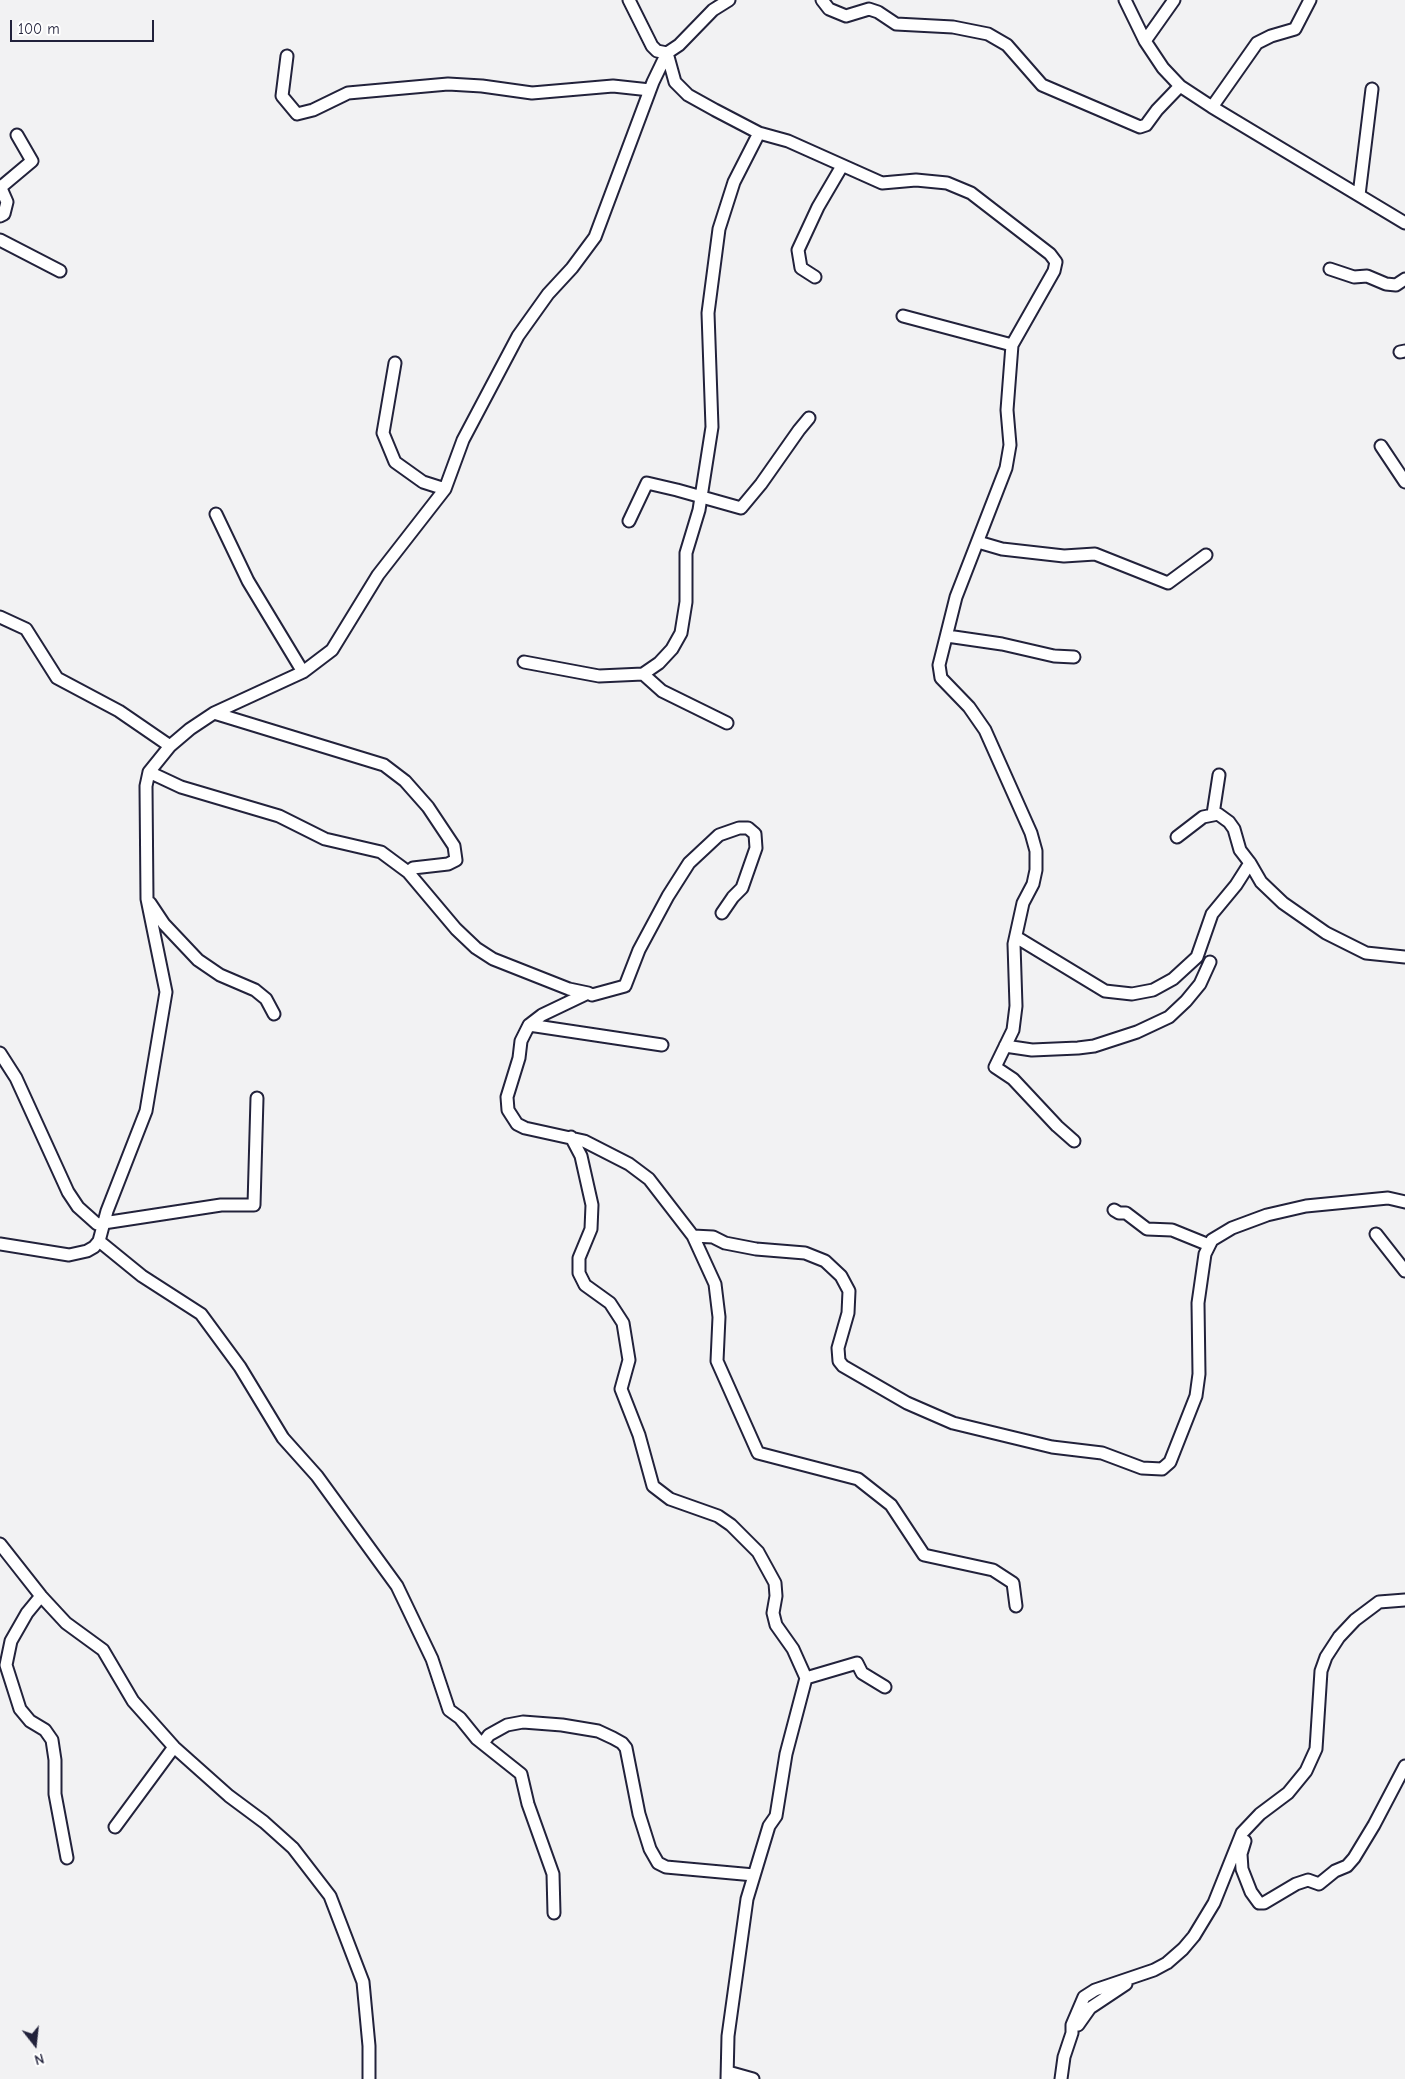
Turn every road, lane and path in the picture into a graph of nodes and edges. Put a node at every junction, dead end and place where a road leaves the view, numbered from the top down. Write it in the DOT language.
graph roads {
  1 [pos="629,0"];
  2 [pos="729,0"];
  3 [pos="822,0"];
  4 [pos="1125,0"];
  5 [pos="1174,0"];
  6 [pos="1310,0"];
  7 [pos="1145,42"];
  8 [pos="667,53"];
  9 [pos="287,56"];
  10 [pos="1180,86"];
  11 [pos="1372,89"];
  12 [pos="650,90"];
  13 [pos="1212,107"];
  14 [pos="759,132"];
  15 [pos="17,135"];
  16 [pos="842,166"];
  17 [pos="0,186"];
  18 [pos="1359,195"];
  19 [pos="0,216"];
  20 [pos="1405,223"];
  21 [pos="0,240"];
  22 [pos="1330,269"];
  23 [pos="60,271"];
  24 [pos="815,277"];
  25 [pos="1405,279"];
  26 [pos="903,316"];
  27 [pos="1012,345"];
  28 [pos="395,363"];
  29 [pos="809,418"];
  30 [pos="1381,446"];
  31 [pos="1405,482"];
  32 [pos="445,489"];
  33 [pos="700,497"];
  34 [pos="216,514"];
  35 [pos="629,522"];
  36 [pos="978,542"];
  37 [pos="1206,556"];
  38 [pos="0,617"];
  39 [pos="947,636"];
  40 [pos="1074,657"];
  41 [pos="524,662"];
  42 [pos="303,672"];
  43 [pos="643,674"];
  44 [pos="214,713"];
  45 [pos="727,723"];
  46 [pos="170,746"];
  47 [pos="149,772"];
  48 [pos="1220,775"];
  49 [pos="1213,814"];
  50 [pos="1177,837"];
  51 [pos="1250,863"];
  52 [pos="408,872"];
  53 [pos="147,899"];
  54 [pos="722,913"];
  55 [pos="1016,937"];
  56 [pos="1405,957"];
  57 [pos="1210,962"];
  58 [pos="588,993"];
  59 [pos="274,1014"];
  60 [pos="529,1025"];
  61 [pos="662,1045"];
  62 [pos="1005,1046"];
  63 [pos="0,1053"];
  64 [pos="257,1098"];
  65 [pos="571,1137"];
  66 [pos="1074,1141"];
  67 [pos="1405,1202"];
  68 [pos="1114,1210"];
  69 [pos="104,1223"];
  70 [pos="1376,1234"];
  71 [pos="693,1236"];
  72 [pos="99,1241"];
  73 [pos="0,1244"];
  74 [pos="1209,1245"];
  75 [pos="1405,1271"];
  76 [pos="0,1544"];
  77 [pos="40,1596"];
  78 [pos="1405,1600"];
  79 [pos="1016,1606"];
  80 [pos="806,1678"];
  81 [pos="885,1687"];
  82 [pos="483,1743"];
  83 [pos="174,1747"];
  84 [pos="1405,1766"];
  85 [pos="1248,1826"];
  86 [pos="114,1827"];
  87 [pos="67,1858"];
  88 [pos="754,1875"];
  89 [pos="554,1913"];
  90 [pos="727,2075"];
  91 [pos="369,2079"];
  92 [pos="753,2079"];
  93 [pos="1061,2079"];
  1 -- 8 [label="street"];
  2 -- 8 [label="street"];
  3 -- 10 [label="street"];
  4 -- 7 [label="street"];
  5 -- 7 [label="street"];
  6 -- 13 [label="street"];
  7 -- 10 [label="street"];
  8 -- 12 [label="street"];
  8 -- 14 [label="street"];
  9 -- 12 [label="street"];
  10 -- 13 [label="street"];
  11 -- 18 [label="street"];
  12 -- 32 [label="street"];
  13 -- 18 [label="street"];
  14 -- 16 [label="street"];
  14 -- 33 [label="street"];
  15 -- 17 [label="street"];
  16 -- 24 [label="street"];
  16 -- 27 [label="street"];
  17 -- 19 [label="street"];
  18 -- 20 [label="street"];
  21 -- 23 [label="street"];
  22 -- 25 [label="street"];
  26 -- 27 [label="street"];
  27 -- 36 [label="street"];
  28 -- 32 [label="street"];
  29 -- 33 [label="street"];
  30 -- 31 [label="street"];
  32 -- 42 [label="street"];
  33 -- 35 [label="street"];
  33 -- 43 [label="street"];
  34 -- 42 [label="street"];
  36 -- 37 [label="street"];
  36 -- 39 [label="street"];
  38 -- 46 [label="street"];
  39 -- 40 [label="street"];
  39 -- 55 [label="street"];
  41 -- 43 [label="street"];
  42 -- 44 [label="street"];
  43 -- 45 [label="street"];
  44 -- 46 [label="street"];
  44 -- 52 [label="street"];
  46 -- 47 [label="street"];
  47 -- 52 [label="street"];
  47 -- 53 [label="street"];
  48 -- 49 [label="street"];
  49 -- 50 [label="street"];
  49 -- 51 [label="street"];
  51 -- 55 [label="street"];
  51 -- 56 [label="street"];
  52 -- 58 [label="street"];
  53 -- 59 [label="street"];
  53 -- 69 [label="street"];
  54 -- 58 [label="street"];
  55 -- 62 [label="street"];
  57 -- 62 [label="street"];
  58 -- 60 [label="street"];
  60 -- 61 [label="street"];
  60 -- 65 [label="street"];
  62 -- 66 [label="street"];
  63 -- 69 [label="street"];
  64 -- 69 [label="street"];
  65 -- 71 [label="street"];
  65 -- 80 [label="street"];
  67 -- 74 [label="street"];
  68 -- 74 [label="street"];
  69 -- 72 [label="street"];
  70 -- 75 [label="street"];
  71 -- 74 [label="street"];
  71 -- 79 [label="street"];
  72 -- 73 [label="street"];
  72 -- 82 [label="street"];
  76 -- 77 [label="street"];
  77 -- 83 [label="street"];
  77 -- 87 [label="street"];
  78 -- 85 [label="street"];
  80 -- 81 [label="street"];
  80 -- 88 [label="street"];
  82 -- 88 [label="street"];
  82 -- 89 [label="street"];
  83 -- 86 [label="street"];
  83 -- 91 [label="street"];
  84 -- 85 [label="street"];
  85 -- 93 [label="street"];
  88 -- 90 [label="street"];
  90 -- 92 [label="street"];
}
